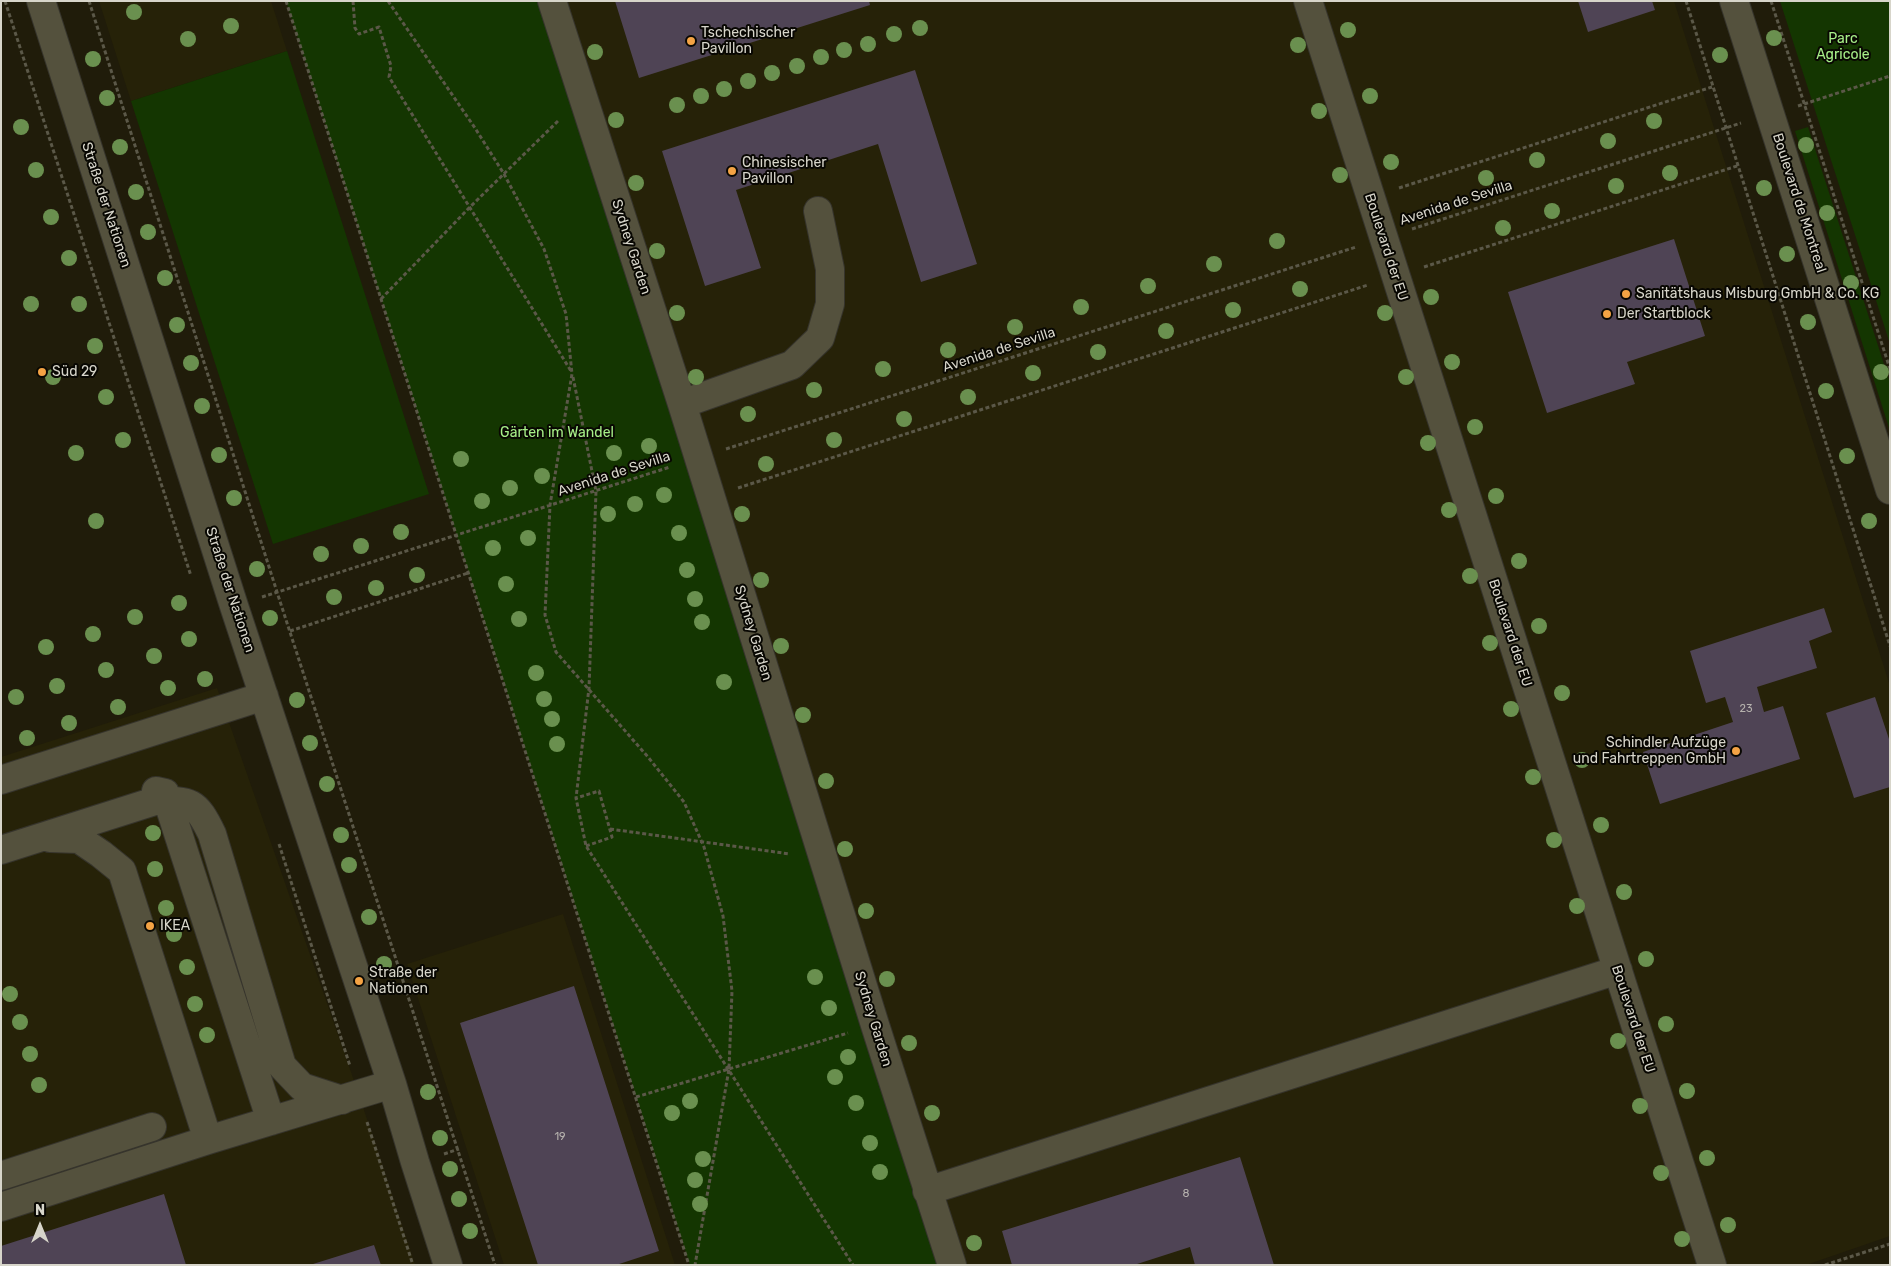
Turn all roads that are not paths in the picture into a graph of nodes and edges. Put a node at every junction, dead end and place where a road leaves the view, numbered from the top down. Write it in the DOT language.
graph roads {
  1 [pos="41,1"];
  2 [pos="552,1"];
  3 [pos="1308,1"];
  4 [pos="1734,1"];
  5 [pos="818,211"];
  6 [pos="682,404"];
  7 [pos="1890,490"];
  8 [pos="264,696"];
  9 [pos="1,780"];
  10 [pos="43,837"];
  11 [pos="1,838"];
  12 [pos="1,850"];
  13 [pos="1618,970"];
  14 [pos="392,1084"];
  15 [pos="342,1100"];
  16 [pos="271,1121"];
  17 [pos="152,1126"];
  18 [pos="208,1140"];
  19 [pos="1,1176"];
  20 [pos="927,1191"];
  21 [pos="1,1207"];
  22 [pos="448,1265"];
  23 [pos="952,1265"];
  24 [pos="1712,1265"];
  1 -- 8 [label="street, Straße der Nationen"];
  2 -- 6 [label="street, Sydney Garden"];
  3 -- 13 [label="street, Boulevard der EU"];
  4 -- 7 [label="street, Boulevard de Montreal"];
  5 -- 6 [label="street"];
  6 -- 20 [label="street, Sydney Garden"];
  8 -- 9 [label="street"];
  8 -- 14 [label="street, Straße der Nationen"];
  10 -- 12 [label="street"];
  10 -- 15 [label="street"];
  10 -- 18 [label="street"];
  11 -- 16 [label="street"];
  13 -- 20 [label="street"];
  13 -- 24 [label="street, Boulevard der EU"];
  14 -- 15 [label="street"];
  14 -- 22 [label="street, Straße der Nationen"];
  15 -- 16 [label="street"];
  16 -- 18 [label="street"];
  17 -- 19 [label="street"];
  18 -- 21 [label="street"];
  20 -- 23 [label="street, Sydney Garden"];
}
